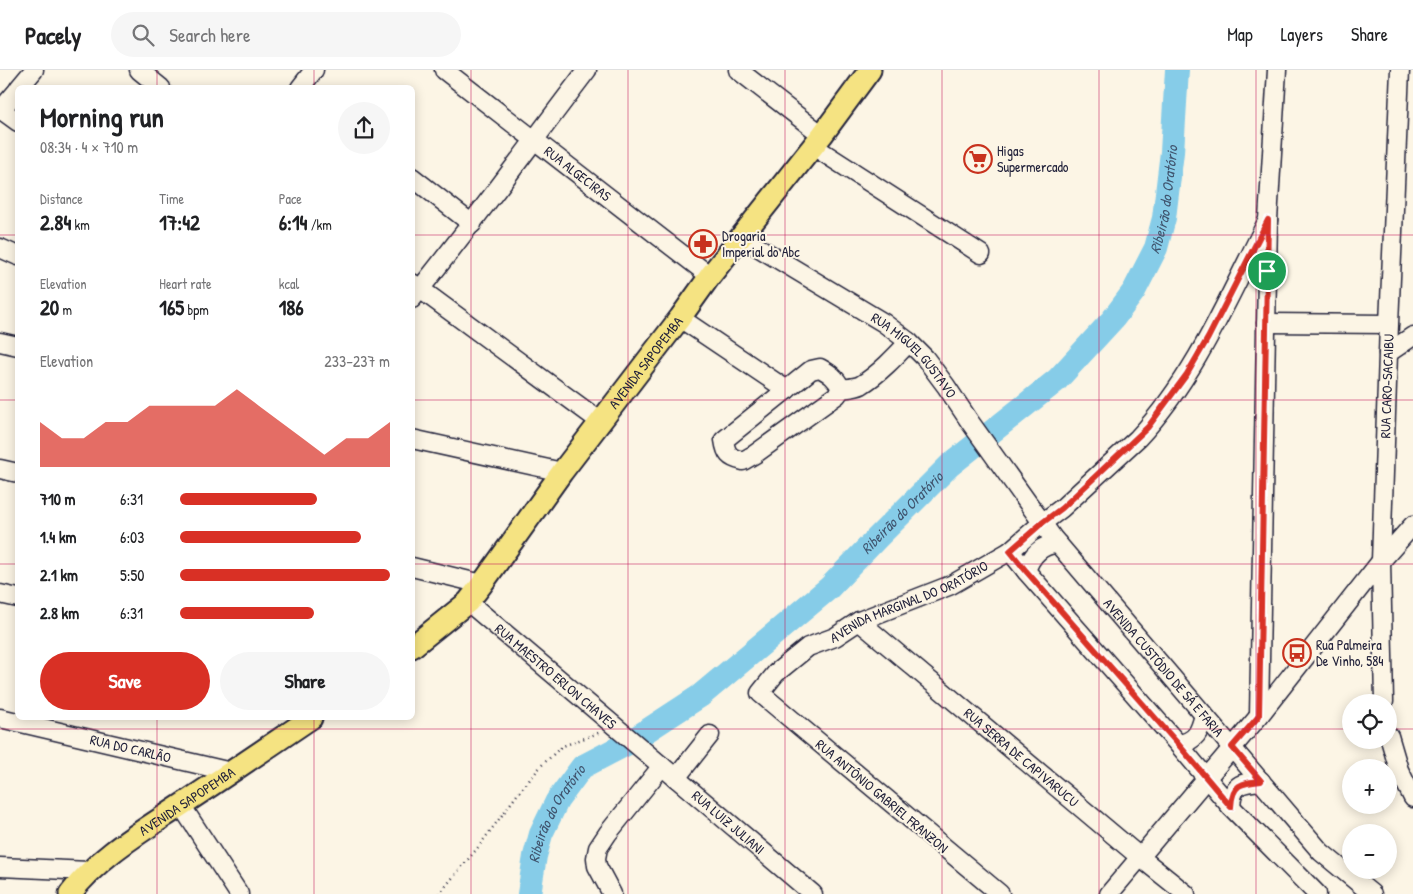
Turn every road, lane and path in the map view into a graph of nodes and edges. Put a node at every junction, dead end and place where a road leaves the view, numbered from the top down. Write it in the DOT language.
graph roads {
  1 [pos="34,70"];
  2 [pos="139,70"];
  3 [pos="314,70"];
  4 [pos="444,70"];
  5 [pos="587,70"];
  6 [pos="738,70"];
  7 [pos="870,70"];
  8 [pos="1277,70"];
  9 [pos="1400,70"];
  10 [pos="21,85"];
  11 [pos="157,85"];
  12 [pos="302,85"];
  13 [pos="15,92"];
  14 [pos="0,109"];
  15 [pos="15,120"];
  16 [pos="534,139"];
  17 [pos="818,140"];
  18 [pos="415,179"];
  19 [pos="1268,220"];
  20 [pos="472,224"];
  21 [pos="741,237"];
  22 [pos="0,248"];
  23 [pos="981,254"];
  24 [pos="15,255"];
  25 [pos="710,276"];
  26 [pos="415,290"];
  27 [pos="680,318"];
  28 [pos="1266,323"];
  29 [pos="1389,324"];
  30 [pos="1413,336"];
  31 [pos="0,342"];
  32 [pos="909,342"];
  33 [pos="15,345"];
  34 [pos="1388,353"];
  35 [pos="841,388"];
  36 [pos="787,390"];
  37 [pos="601,422"];
  38 [pos="415,440"];
  39 [pos="0,469"];
  40 [pos="15,472"];
  41 [pos="562,472"];
  42 [pos="1042,523"];
  43 [pos="1413,525"];
  44 [pos="1058,544"];
  45 [pos="1010,551"];
  46 [pos="1382,561"];
  47 [pos="415,568"];
  48 [pos="1026,571"];
  49 [pos="482,584"];
  50 [pos="0,594"];
  51 [pos="15,597"];
  52 [pos="468,602"];
  53 [pos="859,621"];
  54 [pos="415,645"];
  55 [pos="1384,694"];
  56 [pos="763,695"];
  57 [pos="1204,715"];
  58 [pos="1259,716"];
  59 [pos="0,718"];
  60 [pos="15,720"];
  61 [pos="18,720"];
  62 [pos="308,720"];
  63 [pos="54,724"];
  64 [pos="616,728"];
  65 [pos="710,734"];
  66 [pos="1178,744"];
  67 [pos="1232,747"];
  68 [pos="1393,749"];
  69 [pos="644,751"];
  70 [pos="662,766"];
  71 [pos="231,772"];
  72 [pos="676,778"];
  73 [pos="1206,778"];
  74 [pos="1261,781"];
  75 [pos="1413,798"];
  76 [pos="181,805"];
  77 [pos="1231,807"];
  78 [pos="1141,858"];
  79 [pos="0,867"];
  80 [pos="89,872"];
  81 [pos="70,894"];
  82 [pos="239,894"];
  83 [pos="439,894"];
  84 [pos="612,894"];
  85 [pos="813,894"];
  86 [pos="1000,894"];
  87 [pos="1109,894"];
  88 [pos="1186,894"];
  89 [pos="1317,894"];
  90 [pos="1372,894"];
  1 -- 10 [label="street"];
  2 -- 11 [label="street"];
  3 -- 12 [label="street"];
  4 -- 16 [label="street, RUA ALGECIRAS"];
  5 -- 16 [label="street"];
  6 -- 17 [label="street"];
  7 -- 17 [label="main road, AVENIDA SAPOPEMBA"];
  8 -- 19 [label="street, AVENIDA MARGINAL DO ORATÓRIO"];
  9 -- 29 [label="street, RUA CARO-SACAIBU"];
  13 -- 14 [label="street"];
  14 -- 15 [label="street"];
  16 -- 20 [label="street"];
  16 -- 25 [label="street, RUA ALGECIRAS"];
  17 -- 21 [label="main road, AVENIDA SAPOPEMBA"];
  17 -- 23 [label="street"];
  18 -- 20 [label="street"];
  19 -- 28 [label="street"];
  19 -- 42 [label="street, AVENIDA MARGINAL DO ORATÓRIO"];
  20 -- 26 [label="street"];
  21 -- 25 [label="main road, AVENIDA SAPOPEMBA"];
  21 -- 32 [label="street, RUA MIGUEL GUSTAVO"];
  22 -- 24 [label="street"];
  25 -- 27 [label="main road, AVENIDA SAPOPEMBA"];
  26 -- 37 [label="street"];
  27 -- 36 [label="street"];
  27 -- 37 [label="main road, AVENIDA SAPOPEMBA"];
  28 -- 29 [label="street"];
  28 -- 58 [label="street"];
  29 -- 34 [label="street, RUA CARO-SACAIBU"];
  30 -- 34 [label="street"];
  31 -- 33 [label="street"];
  32 -- 35 [label="street"];
  32 -- 42 [label="street, RUA MIGUEL GUSTAVO"];
  34 -- 46 [label="street, RUA CARO-SACAIBU"];
  35 -- 36 [label="street"];
  35 -- 36 [label="street"];
  37 -- 41 [label="main road, AVENIDA SAPOPEMBA"];
  38 -- 41 [label="street"];
  39 -- 40 [label="street"];
  41 -- 49 [label="main road, AVENIDA SAPOPEMBA"];
  42 -- 44 [label="street, AVENIDA CUSTÓDIO DE SÁ E FARIA"];
  42 -- 45 [label="street, AVENIDA MARGINAL DO ORATÓRIO"];
  43 -- 46 [label="street"];
  44 -- 48 [label="street"];
  44 -- 57 [label="street, AVENIDA CUSTÓDIO DE SÁ E FARIA"];
  45 -- 48 [label="street"];
  45 -- 53 [label="street, AVENIDA MARGINAL DO ORATÓRIO"];
  46 -- 55 [label="street, RUA CARO-SACAIBU"];
  46 -- 58 [label="street"];
  47 -- 49 [label="street"];
  48 -- 66 [label="street"];
  49 -- 52 [label="main road, AVENIDA SAPOPEMBA"];
  50 -- 51 [label="street"];
  52 -- 54 [label="main road, AVENIDA SAPOPEMBA"];
  52 -- 64 [label="street, RUA MAESTRO ERLON CHAVES"];
  53 -- 56 [label="street, AVENIDA MARGINAL DO ORATÓRIO"];
  53 -- 78 [label="street, RUA SERRA DE CAPIVARUCU"];
  56 -- 86 [label="street, RUA ANTÔNIO GABRIEL FRANZON"];
  57 -- 66 [label="street"];
  57 -- 67 [label="street, AVENIDA CUSTÓDIO DE SÁ E FARIA"];
  58 -- 67 [label="street"];
  59 -- 60 [label="street, RUA DO CARLÃO"];
  61 -- 63 [label="street, RUA DO CARLÃO"];
  62 -- 71 [label="main road, AVENIDA SAPOPEMBA"];
  63 -- 71 [label="street, RUA DO CARLÃO"];
  64 -- 69 [label="street, RUA MAESTRO ERLON CHAVES"];
  64 -- 83 [label="path"];
  65 -- 72 [label="street"];
  66 -- 73 [label="street"];
  67 -- 73 [label="street"];
  67 -- 74 [label="street, AVENIDA CUSTÓDIO DE SÁ E FARIA"];
  68 -- 75 [label="street"];
  69 -- 70 [label="street, RUA LUIZ JULIANI"];
  70 -- 72 [label="street, RUA LUIZ JULIANI"];
  70 -- 84 [label="street"];
  71 -- 76 [label="main road, AVENIDA SAPOPEMBA"];
  72 -- 85 [label="street, RUA LUIZ JULIANI"];
  73 -- 77 [label="street"];
  73 -- 78 [label="street"];
  74 -- 77 [label="street"];
  74 -- 90 [label="street, AVENIDA CUSTÓDIO DE SÁ E FARIA"];
  76 -- 80 [label="main road, AVENIDA SAPOPEMBA"];
  76 -- 82 [label="street"];
  77 -- 89 [label="street"];
  78 -- 87 [label="street"];
  78 -- 88 [label="street, RUA SERRA DE CAPIVARUCU"];
  79 -- 80 [label="street"];
  80 -- 81 [label="main road, AVENIDA SAPOPEMBA"];
}
